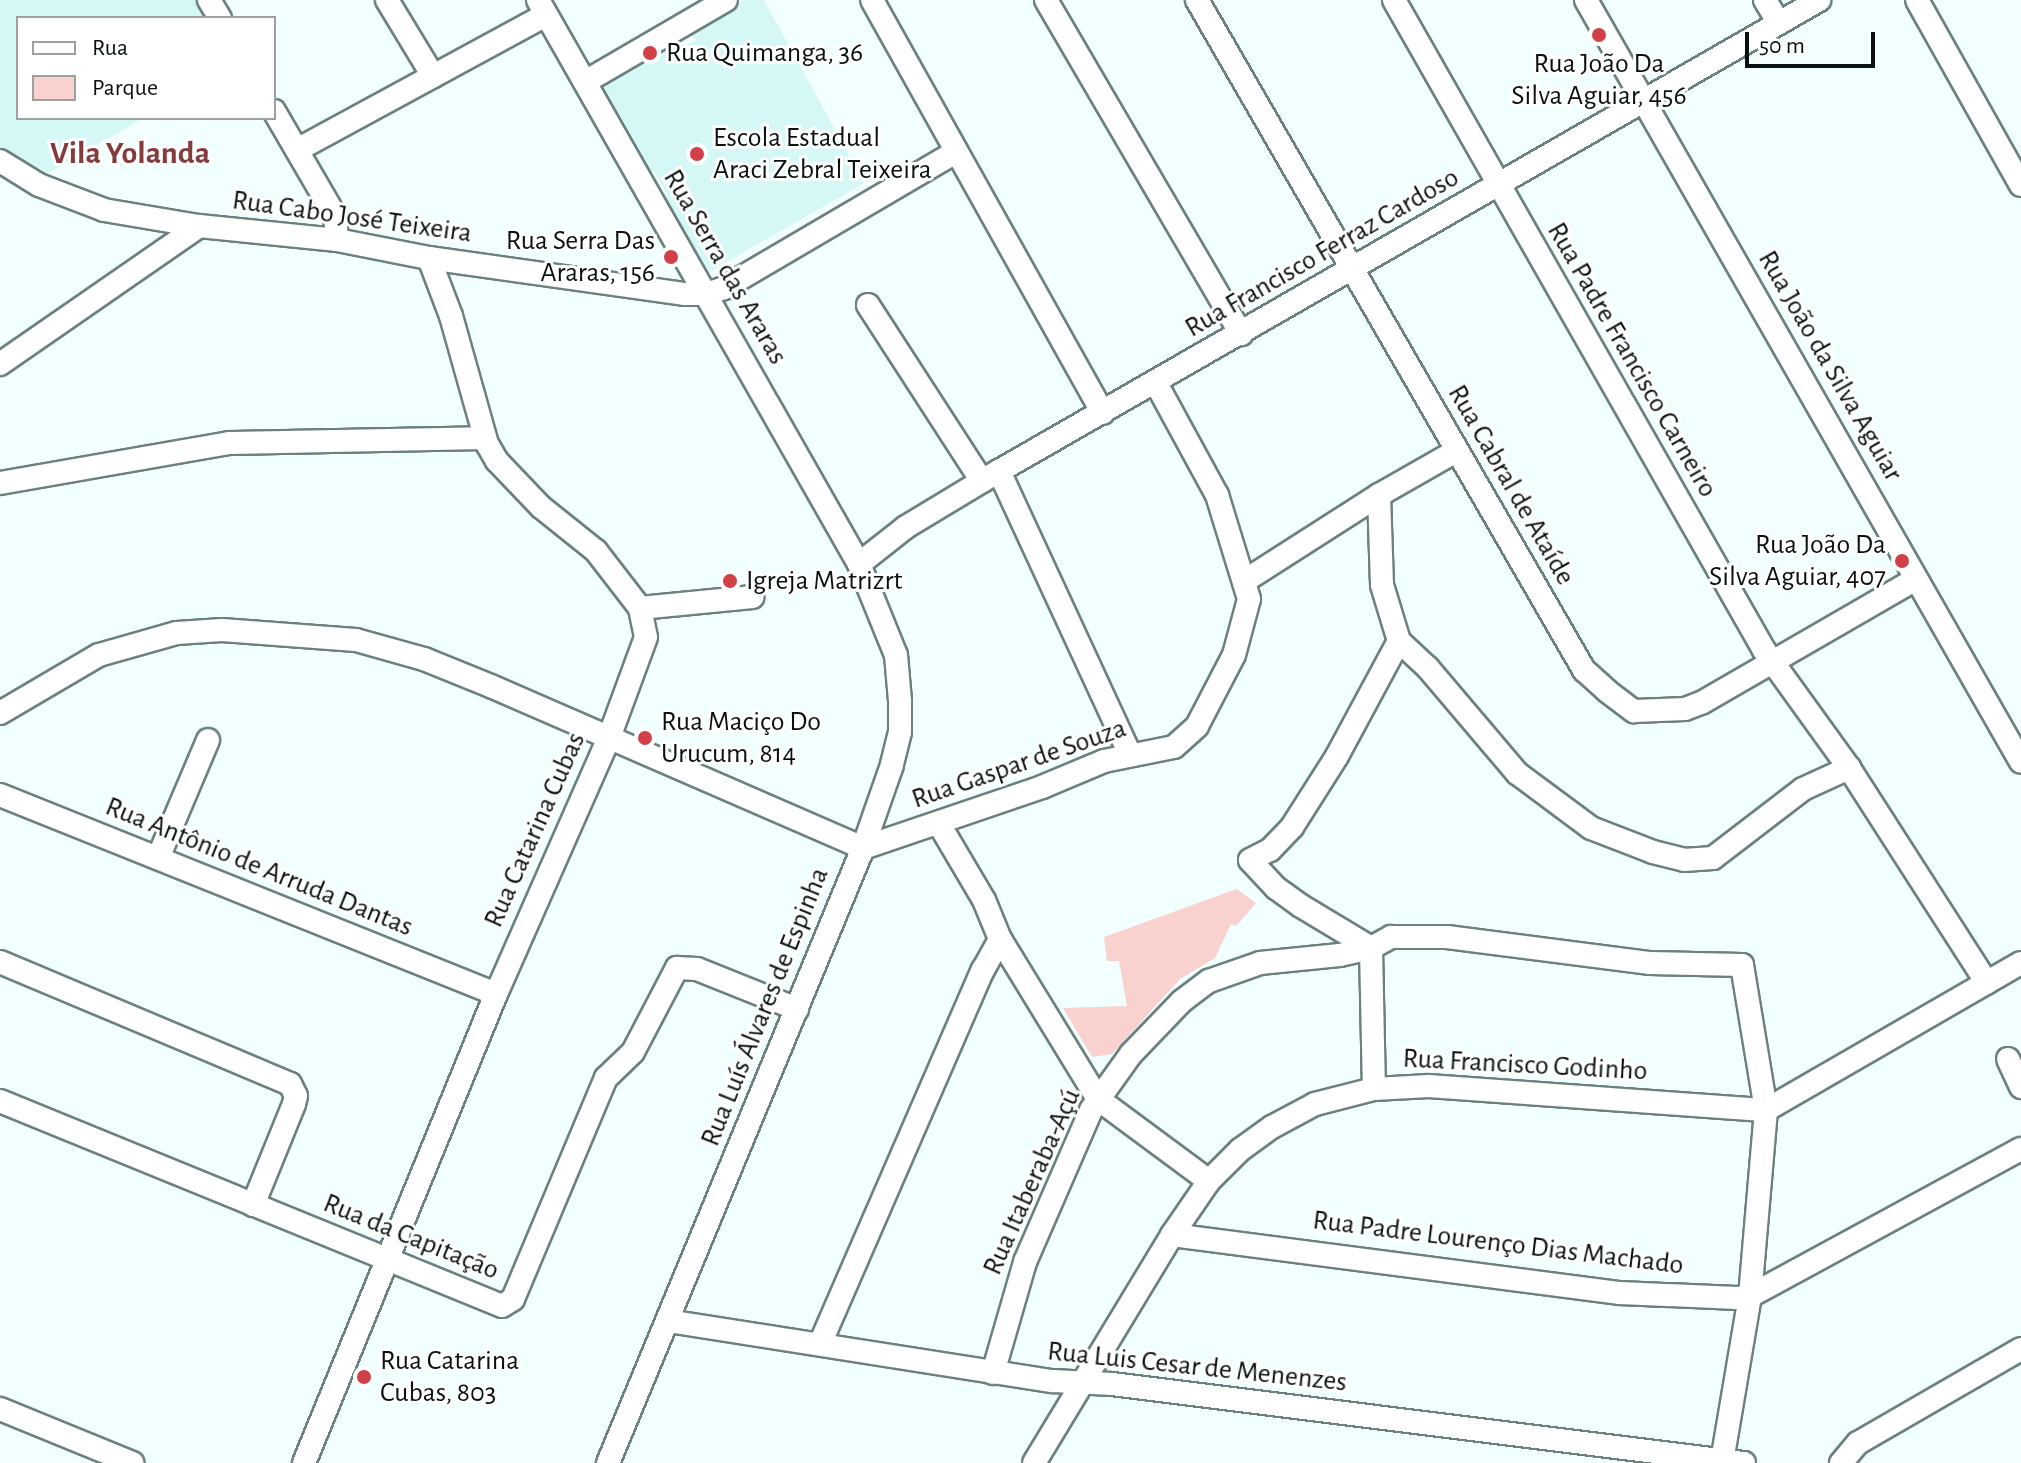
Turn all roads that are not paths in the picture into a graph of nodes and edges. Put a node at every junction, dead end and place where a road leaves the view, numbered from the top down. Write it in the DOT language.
graph roads {
  1 [pos="387,0"];
  2 [pos="872,0"];
  3 [pos="1046,0"];
  4 [pos="1197,0"];
  5 [pos="1394,0"];
  6 [pos="1586,0"];
  7 [pos="1765,0"];
  8 [pos="1819,0"];
  9 [pos="1917,0"];
  10 [pos="712,3"];
  11 [pos="542,7"];
  12 [pos="1779,23"];
  13 [pos="433,76"];
  14 [pos="585,82"];
  15 [pos="1644,102"];
  16 [pos="276,114"];
  17 [pos="297,150"];
  18 [pos="956,152"];
  19 [pos="0,161"];
  20 [pos="2021,185"];
  21 [pos="1499,186"];
  22 [pos="199,226"];
  23 [pos="337,240"];
  24 [pos="429,258"];
  25 [pos="1353,270"];
  26 [pos="706,294"];
  27 [pos="868,305"];
  28 [pos="1241,334"];
  29 [pos="0,364"];
  30 [pos="1156,383"];
  31 [pos="1103,413"];
  32 [pos="485,438"];
  33 [pos="1456,451"];
  34 [pos="990,476"];
  35 [pos="0,483"];
  36 [pos="1379,495"];
  37 [pos="859,564"];
  38 [pos="1916,579"];
  39 [pos="1246,580"];
  40 [pos="752,597"];
  41 [pos="640,608"];
  42 [pos="1399,641"];
  43 [pos="1773,662"];
  44 [pos="0,713"];
  45 [pos="610,735"];
  46 [pos="208,740"];
  47 [pos="1130,754"];
  48 [pos="2021,762"];
  49 [pos="1849,768"];
  50 [pos="0,795"];
  51 [pos="939,824"];
  52 [pos="863,848"];
  53 [pos="158,858"];
  54 [pos="1000,939"];
  55 [pos="1371,948"];
  56 [pos="0,962"];
  57 [pos="2021,963"];
  58 [pos="1987,983"];
  59 [pos="496,994"];
  60 [pos="797,1009"];
  61 [pos="2008,1059"];
  62 [pos="2021,1087"];
  63 [pos="1374,1089"];
  64 [pos="1098,1099"];
  65 [pos="0,1101"];
  66 [pos="1766,1110"];
  67 [pos="2021,1149"];
  68 [pos="1209,1181"];
  69 [pos="253,1205"];
  70 [pos="1172,1235"];
  71 [pos="387,1260"];
  72 [pos="1750,1296"];
  73 [pos="668,1321"];
  74 [pos="820,1344"];
  75 [pos="2021,1349"];
  76 [pos="993,1373"];
  77 [pos="1081,1383"];
  78 [pos="0,1409"];
  79 [pos="1733,1462"];
  80 [pos="132,1463"];
  81 [pos="304,1463"];
  82 [pos="608,1463"];
  83 [pos="1034,1463"];
  84 [pos="1841,1463"];
  1 -- 13 [label="street"];
  2 -- 18 [label="street"];
  3 -- 28 [label="street"];
  4 -- 25 [label="street, Rua Cabral de Ataíde"];
  5 -- 21 [label="street, Rua Padre Francisco Carneiro"];
  6 -- 15 [label="street, Rua João da Silva Aguiar"];
  7 -- 12 [label="street"];
  8 -- 12 [label="street, Rua Francisco Ferraz Cardoso"];
  9 -- 20 [label="street"];
  10 -- 14 [label="street"];
  11 -- 13 [label="street"];
  11 -- 14 [label="street, Rua Serra das Araras"];
  12 -- 15 [label="street, Rua Francisco Ferraz Cardoso"];
  13 -- 17 [label="street"];
  14 -- 26 [label="street, Rua Serra das Araras"];
  15 -- 21 [label="street, Rua Francisco Ferraz Cardoso"];
  15 -- 38 [label="street, Rua João da Silva Aguiar"];
  16 -- 17 [label="street"];
  17 -- 23 [label="street"];
  18 -- 26 [label="street"];
  18 -- 31 [label="street"];
  19 -- 22 [label="street, Rua Cabo José Teixeira"];
  21 -- 25 [label="street, Rua Francisco Ferraz Cardoso"];
  21 -- 43 [label="street, Rua Padre Francisco Carneiro"];
  22 -- 23 [label="street, Rua Cabo José Teixeira"];
  22 -- 29 [label="street"];
  23 -- 24 [label="street, Rua Cabo José Teixeira"];
  24 -- 26 [label="street, Rua Cabo José Teixeira"];
  24 -- 32 [label="street"];
  25 -- 28 [label="street, Rua Francisco Ferraz Cardoso"];
  25 -- 33 [label="street, Rua Cabral de Ataíde"];
  26 -- 37 [label="street, Rua Serra das Araras"];
  27 -- 34 [label="street"];
  28 -- 30 [label="street, Rua Francisco Ferraz Cardoso"];
  30 -- 31 [label="street, Rua Francisco Ferraz Cardoso"];
  30 -- 39 [label="street, Rua Gaspar de Souza"];
  31 -- 34 [label="street, Rua Francisco Ferraz Cardoso"];
  32 -- 35 [label="street"];
  32 -- 41 [label="street"];
  33 -- 36 [label="street"];
  33 -- 43 [label="street, Rua Cabral de Ataíde"];
  34 -- 37 [label="street, Rua Francisco Ferraz Cardoso"];
  34 -- 47 [label="street"];
  36 -- 39 [label="street"];
  36 -- 42 [label="street"];
  37 -- 52 [label="street, Rua Luís Álvares de Espinha"];
  38 -- 43 [label="street, Rua Cabral de Ataíde"];
  38 -- 48 [label="street, Rua João da Silva Aguiar"];
  39 -- 47 [label="street, Rua Gaspar de Souza"];
  40 -- 41 [label="street"];
  41 -- 45 [label="street, Rua Catarina Cubas"];
  42 -- 49 [label="street"];
  42 -- 55 [label="street"];
  43 -- 49 [label="street, Rua Padre Francisco Carneiro"];
  44 -- 45 [label="street"];
  45 -- 52 [label="street"];
  45 -- 59 [label="street, Rua Catarina Cubas"];
  46 -- 53 [label="street"];
  47 -- 51 [label="street, Rua Gaspar de Souza"];
  49 -- 58 [label="street, Rua Padre Francisco Carneiro"];
  50 -- 53 [label="street, Rua Antônio de Arruda Dantas"];
  51 -- 52 [label="street, Rua Gaspar de Souza"];
  51 -- 54 [label="street"];
  52 -- 60 [label="street, Rua Luís Álvares de Espinha"];
  53 -- 59 [label="street, Rua Antônio de Arruda Dantas"];
  54 -- 64 [label="street"];
  54 -- 74 [label="street"];
  55 -- 63 [label="street"];
  55 -- 64 [label="street, Rua Itaberaba-Açú"];
  55 -- 66 [label="street, Rua Itaberaba-Açú"];
  56 -- 69 [label="street"];
  57 -- 58 [label="street"];
  58 -- 66 [label="street"];
  59 -- 71 [label="street, Rua Catarina Cubas"];
  60 -- 71 [label="street, Rua da Capitação"];
  60 -- 73 [label="street, Rua Luís Álvares de Espinha"];
  61 -- 62 [label="street"];
  63 -- 66 [label="street, Rua Francisco Godinho"];
  63 -- 68 [label="street, Rua Francisco Godinho"];
  64 -- 68 [label="street"];
  64 -- 76 [label="street, Rua Itaberaba-Açú"];
  65 -- 69 [label="street, Rua da Capitação"];
  66 -- 72 [label="street"];
  67 -- 72 [label="street, Rua Padre Lourenço Dias Machado"];
  68 -- 70 [label="street, Rua Francisco Godinho"];
  69 -- 71 [label="street, Rua da Capitação"];
  70 -- 72 [label="street, Rua Padre Lourenço Dias Machado"];
  70 -- 77 [label="street, Rua Francisco Godinho"];
  71 -- 81 [label="street, Rua Catarina Cubas"];
  72 -- 79 [label="street"];
  73 -- 74 [label="street, Rua Luis Cesar de Menenzes"];
  73 -- 82 [label="street, Rua Luís Álvares de Espinha"];
  74 -- 76 [label="street, Rua Luis Cesar de Menenzes"];
  75 -- 84 [label="street"];
  76 -- 77 [label="street, Rua Luis Cesar de Menenzes"];
  77 -- 79 [label="street, Rua Luis Cesar de Menenzes"];
  77 -- 83 [label="street, Rua Francisco Godinho"];
  78 -- 80 [label="street"];
}
